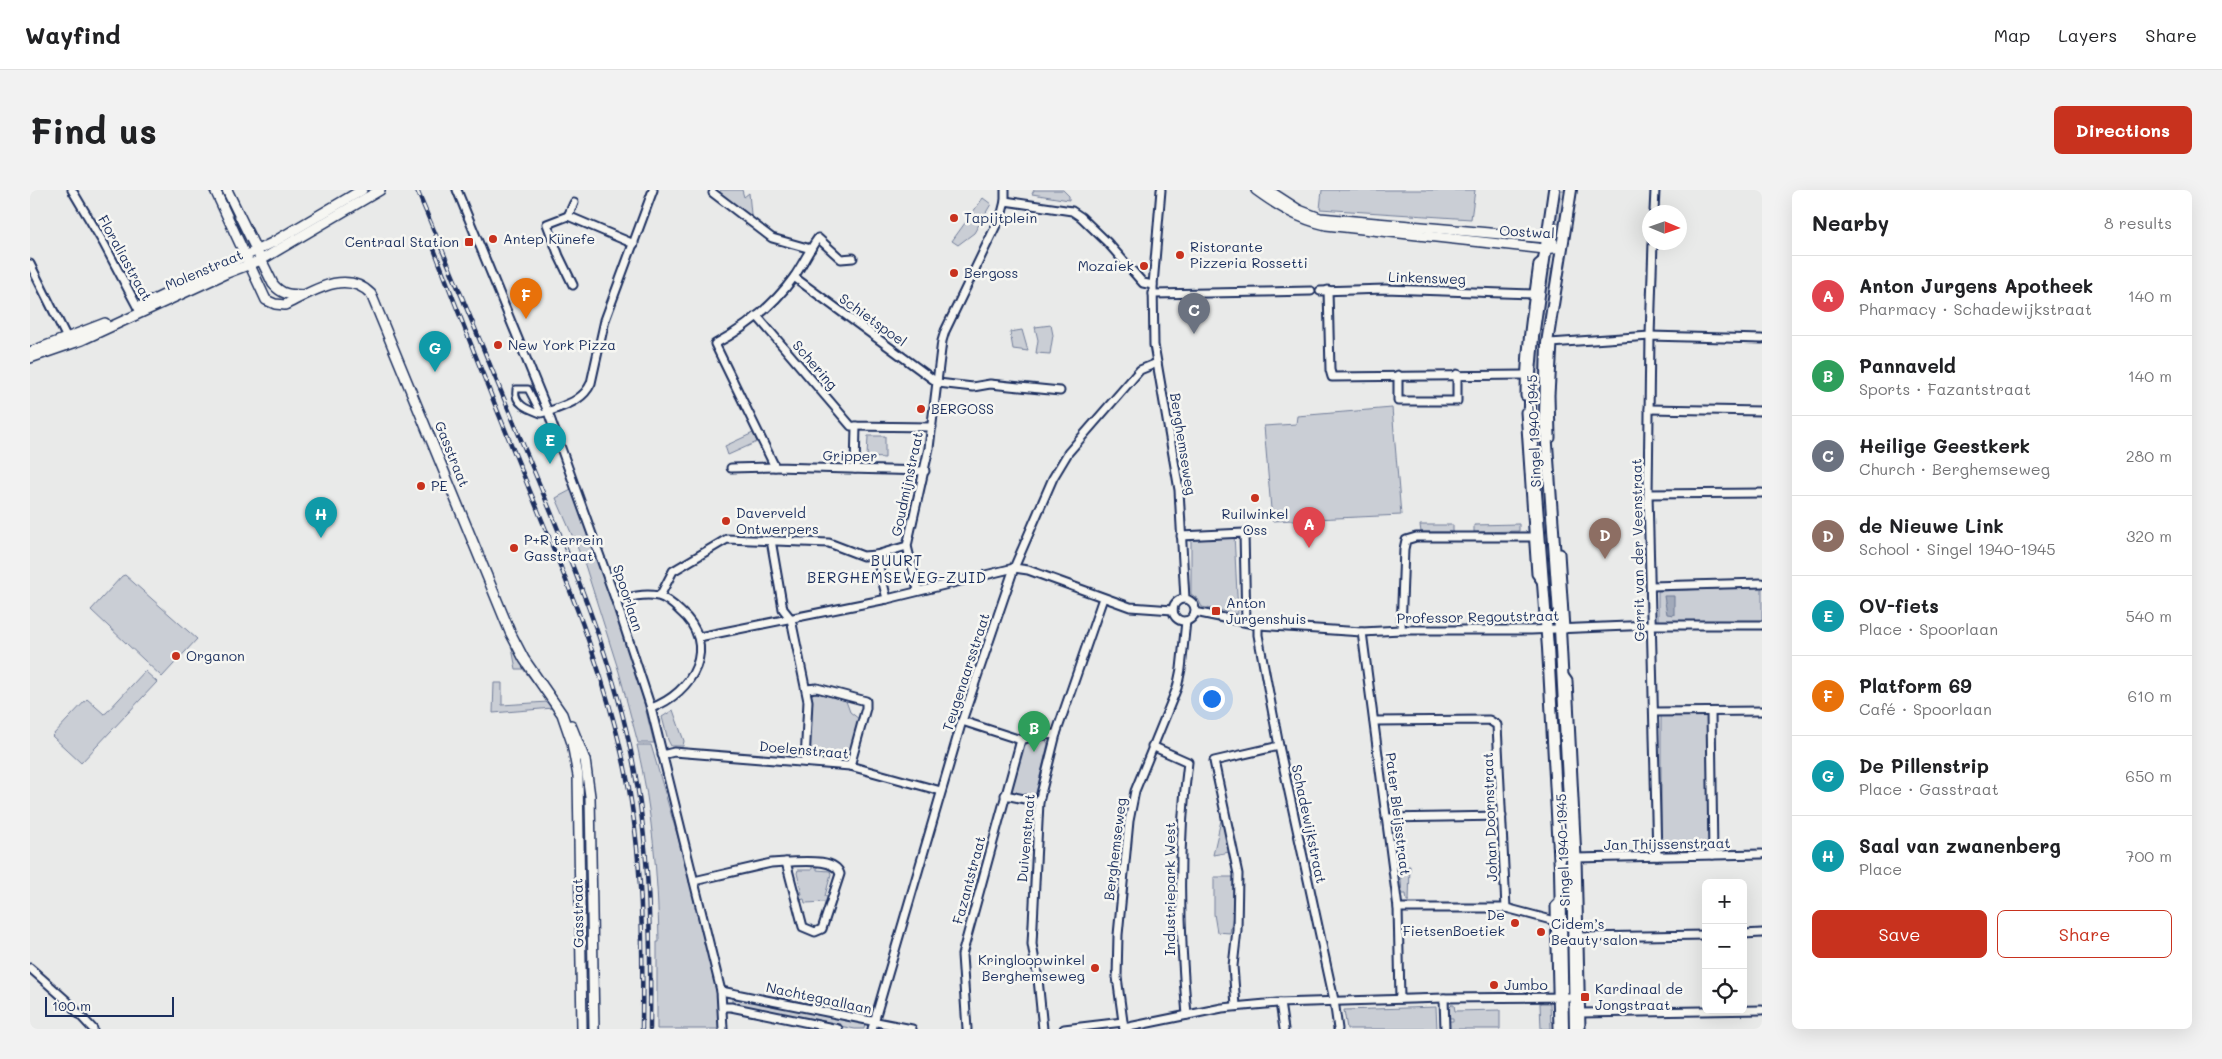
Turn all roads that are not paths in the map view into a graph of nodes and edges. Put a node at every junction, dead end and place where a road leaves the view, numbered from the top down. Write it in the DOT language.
graph roads {
  1 [pos="72,190"];
  2 [pos="215,190"];
  3 [pos="227,190"];
  4 [pos="362,190"];
  5 [pos="380,190"];
  6 [pos="457,190"];
  7 [pos="653,190"];
  8 [pos="1005,190"];
  9 [pos="1161,190"];
  10 [pos="1256,190"];
  11 [pos="1268,190"];
  12 [pos="1554,190"];
  13 [pos="1571,190"];
  14 [pos="1655,190"];
  15 [pos="713,193"];
  16 [pos="1006,201"];
  17 [pos="574,203"];
  18 [pos="1654,205"];
  19 [pos="568,216"];
  20 [pos="1546,238"];
  21 [pos="634,244"];
  22 [pos="1562,247"];
  23 [pos="811,249"];
  24 [pos="256,250"];
  25 [pos="1653,250"];
  26 [pos="1544,254"];
  27 [pos="245,255"];
  28 [pos="853,258"];
  29 [pos="261,260"];
  30 [pos="30,265"];
  31 [pos="250,265"];
  32 [pos="794,277"];
  33 [pos="573,285"];
  34 [pos="1153,285"];
  35 [pos="1328,290"];
  36 [pos="1311,291"];
  37 [pos="1320,291"];
  38 [pos="1153,294"];
  39 [pos="1534,294"];
  40 [pos="305,295"];
  41 [pos="139,310"];
  42 [pos="757,316"];
  43 [pos="1650,336"];
  44 [pos="1762,339"];
  45 [pos="68,342"];
  46 [pos="1550,343"];
  47 [pos="57,346"];
  48 [pos="30,352"];
  49 [pos="30,358"];
  50 [pos="1157,363"];
  51 [pos="1457,374"];
  52 [pos="1398,375"];
  53 [pos="1525,375"];
  54 [pos="938,382"];
  55 [pos="1060,391"];
  56 [pos="1649,409"];
  57 [pos="1762,412"];
  58 [pos="545,413"];
  59 [pos="856,426"];
  60 [pos="932,428"];
  61 [pos="774,467"];
  62 [pos="731,468"];
  63 [pos="855,469"];
  64 [pos="925,470"];
  65 [pos="1762,493"];
  66 [pos="1648,494"];
  67 [pos="1181,536"];
  68 [pos="1533,537"];
  69 [pos="771,540"];
  70 [pos="907,546"];
  71 [pos="876,555"];
  72 [pos="1014,568"];
  73 [pos="1762,583"];
  74 [pos="1543,584"];
  75 [pos="1651,586"];
  76 [pos="918,590"];
  77 [pos="660,596"];
  78 [pos="1103,598"];
  79 [pos="887,599"];
  80 [pos="1185,599"];
  81 [pos="616,601"];
  82 [pos="1173,610"];
  83 [pos="1195,612"];
  84 [pos="791,619"];
  85 [pos="1186,621"];
  86 [pos="1246,622"];
  87 [pos="1258,625"];
  88 [pos="1652,625"];
  89 [pos="1762,625"];
  90 [pos="1547,629"];
  91 [pos="1563,629"];
  92 [pos="1401,630"];
  93 [pos="1362,632"];
  94 [pos="699,637"];
  95 [pos="806,689"];
  96 [pos="651,708"];
  97 [pos="1762,711"];
  98 [pos="1654,712"];
  99 [pos="1711,712"];
  100 [pos="962,721"];
  101 [pos="1374,721"];
  102 [pos="1056,734"];
  103 [pos="1021,740"];
  104 [pos="1152,746"];
  105 [pos="1279,746"];
  106 [pos="662,755"];
  107 [pos="805,762"];
  108 [pos="850,766"];
  109 [pos="583,775"];
  110 [pos="941,791"];
  111 [pos="1005,794"];
  112 [pos="590,796"];
  113 [pos="579,797"];
  114 [pos="1039,802"];
  115 [pos="1502,816"];
  116 [pos="1386,818"];
  117 [pos="1762,854"];
  118 [pos="1713,855"];
  119 [pos="1657,856"];
  120 [pos="1574,858"];
  121 [pos="786,862"];
  122 [pos="694,880"];
  123 [pos="1560,901"];
  124 [pos="1398,908"];
  125 [pos="1506,908"];
  126 [pos="1555,921"];
  127 [pos="1762,933"];
  128 [pos="1747,934"];
  129 [pos="1702,935"];
  130 [pos="1579,937"];
  131 [pos="30,968"];
  132 [pos="721,991"];
  133 [pos="1560,997"];
  134 [pos="1574,997"];
  135 [pos="1444,998"];
  136 [pos="1400,999"];
  137 [pos="1334,1000"];
  138 [pos="1280,1003"];
  139 [pos="1236,1006"];
  140 [pos="723,1007"];
  141 [pos="1762,1010"];
  142 [pos="1580,1013"];
  143 [pos="1187,1015"];
  144 [pos="873,1025"];
  145 [pos="1123,1026"];
  146 [pos="93,1029"];
  147 [pos="582,1029"];
  148 [pos="594,1029"];
  149 [pos="723,1029"];
  150 [pos="838,1029"];
  151 [pos="912,1029"];
  152 [pos="967,1029"];
  153 [pos="1043,1029"];
  154 [pos="1064,1029"];
  155 [pos="1284,1029"];
  156 [pos="1338,1029"];
  157 [pos="1444,1029"];
  158 [pos="1558,1029"];
  159 [pos="1563,1029"];
  160 [pos="1575,1029"];
  161 [pos="1581,1029"];
  1 -- 41 [label="street, Floraliastraat"];
  2 -- 27 [label="street, Gasstraat"];
  3 -- 24 [label="street, Gasstraat"];
  4 -- 24 [label="street, Molenstraat"];
  5 -- 29 [label="street, Molenstraat"];
  6 -- 58 [label="street, Spoorlaan"];
  7 -- 21 [label="street"];
  8 -- 16 [label="street"];
  9 -- 34 [label="street, Berghemseweg"];
  10 -- 26 [label="street, Oostwal"];
  11 -- 20 [label="street, Oostwal"];
  12 -- 20 [label="main road, Singel 1940-1945"];
  13 -- 22 [label="main road, Singel 1940-1945"];
  14 -- 18 [label="street"];
  15 -- 23 [label="street"];
  16 -- 34 [label="street"];
  16 -- 54 [label="street, Goudmijnstraat"];
  17 -- 19 [label="street"];
  19 -- 21 [label="street"];
  19 -- 33 [label="street"];
  20 -- 22 [label="street, Oostwal"];
  20 -- 26 [label="main road, Singel 1940-1945"];
  21 -- 58 [label="street"];
  22 -- 26 [label="street, Oostwal"];
  22 -- 46 [label="main road, Singel 1940-1945"];
  23 -- 28 [label="street"];
  23 -- 32 [label="street"];
  24 -- 27 [label="street, Molenstraat"];
  24 -- 29 [label="street, Gasstraat"];
  25 -- 43 [label="street, Gerrit van der Veenstraat"];
  26 -- 39 [label="street, Singel 1940-1945"];
  26 -- 74 [label="main road, Singel 1940-1945"];
  27 -- 31 [label="street, Gasstraat"];
  27 -- 41 [label="street, Molenstraat"];
  29 -- 31 [label="street, Molenstraat"];
  29 -- 40 [label="street, Gasstraat"];
  30 -- 45 [label="street"];
  31 -- 40 [label="street, Gasstraat"];
  31 -- 41 [label="street, Molenstraat"];
  32 -- 42 [label="street"];
  32 -- 54 [label="street, Schietspoel"];
  34 -- 38 [label="street, Berghemseweg"];
  35 -- 37 [label="street, Linkensweg"];
  35 -- 39 [label="street, Linkensweg"];
  35 -- 52 [label="street"];
  36 -- 38 [label="street"];
  38 -- 50 [label="street, Berghemseweg"];
  39 -- 53 [label="street, Singel 1940-1945"];
  40 -- 109 [label="street, Gasstraat"];
  41 -- 45 [label="street, Molenstraat"];
  42 -- 59 [label="street, Schering"];
  42 -- 61 [label="street"];
  43 -- 44 [label="street"];
  43 -- 46 [label="street"];
  43 -- 56 [label="street, Gerrit van der Veenstraat"];
  45 -- 47 [label="street, Molenstraat"];
  46 -- 91 [label="main road, Singel 1940-1945"];
  47 -- 48 [label="street, Molenstraat"];
  47 -- 49 [label="street, Molenstraat"];
  50 -- 67 [label="street, Berghemseweg"];
  50 -- 72 [label="street, Teugenaarsstraat"];
  51 -- 52 [label="street"];
  51 -- 52 [label="street"];
  51 -- 53 [label="street"];
  53 -- 68 [label="street, Singel 1940-1945"];
  54 -- 55 [label="street"];
  54 -- 60 [label="street, Goudmijnstraat"];
  56 -- 57 [label="street"];
  56 -- 66 [label="street, Gerrit van der Veenstraat"];
  58 -- 58 [label="street"];
  58 -- 81 [label="street, Spoorlaan"];
  59 -- 60 [label="street"];
  59 -- 63 [label="street"];
  60 -- 64 [label="street, Goudmijnstraat"];
  61 -- 62 [label="street, Gripper"];
  61 -- 63 [label="street, Gripper"];
  63 -- 64 [label="street, Gripper"];
  64 -- 70 [label="street, Goudmijnstraat"];
  65 -- 66 [label="street"];
  66 -- 75 [label="street, Gerrit van der Veenstraat"];
  67 -- 80 [label="street, Berghemseweg"];
  67 -- 86 [label="street"];
  68 -- 74 [label="street, Singel 1940-1945"];
  68 -- 92 [label="street"];
  69 -- 71 [label="street"];
  69 -- 77 [label="street"];
  69 -- 84 [label="street"];
  70 -- 71 [label="street"];
  70 -- 76 [label="street, Goudmijnstraat"];
  71 -- 79 [label="street"];
  72 -- 76 [label="street"];
  72 -- 78 [label="street"];
  72 -- 100 [label="street, Teugenaarsstraat"];
  73 -- 75 [label="street"];
  74 -- 90 [label="main road, Singel 1940-1945"];
  75 -- 88 [label="street, Gerrit van der Veenstraat"];
  76 -- 79 [label="street"];
  77 -- 81 [label="street"];
  77 -- 94 [label="street"];
  78 -- 82 [label="street"];
  78 -- 102 [label="street, Duivenstraat"];
  79 -- 84 [label="street"];
  80 -- 82 [label="street"];
  80 -- 83 [label="street"];
  81 -- 96 [label="street, Spoorlaan"];
  82 -- 85 [label="street"];
  83 -- 85 [label="street"];
  83 -- 86 [label="street, Professor Regoutstraat"];
  84 -- 94 [label="street"];
  84 -- 95 [label="street"];
  85 -- 104 [label="street, Berghemseweg"];
  86 -- 87 [label="street, Professor Regoutstraat"];
  87 -- 93 [label="street, Professor Regoutstraat"];
  87 -- 105 [label="street, Schadewijkstraat"];
  88 -- 89 [label="street, Professor Regoutstraat"];
  88 -- 91 [label="street, Professor Regoutstraat"];
  88 -- 98 [label="street, Gerrit van der Veenstraat"];
  90 -- 91 [label="street, Professor Regoutstraat"];
  90 -- 92 [label="street, Professor Regoutstraat"];
  90 -- 123 [label="main road, Singel 1940-1945"];
  91 -- 120 [label="main road, Singel 1940-1945"];
  92 -- 93 [label="street, Professor Regoutstraat"];
  93 -- 101 [label="street, Pater Bleijsstraat"];
  94 -- 96 [label="street"];
  95 -- 107 [label="street"];
  95 -- 108 [label="street"];
  96 -- 106 [label="street, Spoorlaan"];
  97 -- 99 [label="street"];
  98 -- 99 [label="street"];
  98 -- 119 [label="street, Gerrit van der Veenstraat"];
  99 -- 118 [label="street"];
  100 -- 103 [label="street"];
  100 -- 110 [label="street, Teugenaarsstraat"];
  101 -- 115 [label="street, Johan Doornstraat"];
  101 -- 116 [label="street, Pater Bleijsstraat"];
  102 -- 103 [label="street"];
  102 -- 114 [label="street, Duivenstraat"];
  103 -- 111 [label="street, Fazantstraat"];
  104 -- 143 [label="street, Industriepark West"];
  104 -- 145 [label="street, Berghemseweg"];
  105 -- 137 [label="street, Schadewijkstraat"];
  105 -- 139 [label="street"];
  106 -- 107 [label="street, Doelenstraat"];
  106 -- 122 [label="street, Spoorlaan"];
  107 -- 108 [label="street, Doelenstraat"];
  108 -- 110 [label="street, Doelenstraat"];
  109 -- 112 [label="street, Gasstraat"];
  109 -- 113 [label="street, Gasstraat"];
  110 -- 144 [label="street, Teugenaarsstraat"];
  111 -- 114 [label="street"];
  111 -- 152 [label="street, Fazantstraat"];
  112 -- 113 [label="street"];
  112 -- 148 [label="street, Gasstraat"];
  113 -- 147 [label="street, Gasstraat"];
  114 -- 153 [label="street, Duivenstraat"];
  115 -- 116 [label="street"];
  115 -- 125 [label="street, Johan Doornstraat"];
  116 -- 124 [label="street, Pater Bleijsstraat"];
  117 -- 118 [label="street, Jan Thijssenstraat"];
  118 -- 119 [label="street, Jan Thijssenstraat"];
  119 -- 120 [label="street, Jan Thijssenstraat"];
  120 -- 130 [label="street, Singel 1940-1945"];
  120 -- 134 [label="main road, Singel 1940-1945"];
  121 -- 121 [label="street"];
  121 -- 122 [label="street"];
  122 -- 132 [label="street, Spoorlaan"];
  123 -- 126 [label="street, Singel 1940-1945"];
  123 -- 133 [label="main road, Singel 1940-1945"];
  124 -- 125 [label="street"];
  124 -- 136 [label="street, Pater Bleijsstraat"];
  125 -- 126 [label="street"];
  126 -- 133 [label="street, Singel 1940-1945"];
  127 -- 128 [label="street"];
  129 -- 130 [label="street"];
  130 -- 142 [label="street, Singel 1940-1945"];
  131 -- 146 [label="street"];
  132 -- 140 [label="street, Spoorlaan"];
  132 -- 144 [label="street, Nachtegaallaan"];
  133 -- 134 [label="street"];
  133 -- 135 [label="street"];
  133 -- 158 [label="street, Singel 1940-1945"];
  133 -- 159 [label="main road, Singel 1940-1945"];
  134 -- 160 [label="main road, Singel 1940-1945"];
  135 -- 136 [label="street"];
  135 -- 157 [label="street"];
  136 -- 137 [label="street"];
  137 -- 138 [label="street"];
  137 -- 156 [label="street, Schadewijkstraat"];
  138 -- 139 [label="street"];
  138 -- 155 [label="street"];
  139 -- 143 [label="street"];
  140 -- 149 [label="street, Spoorlaan"];
  140 -- 150 [label="street, Nachtegaallaan"];
  141 -- 142 [label="street"];
  142 -- 161 [label="street, Singel 1940-1945"];
  143 -- 145 [label="street"];
  144 -- 151 [label="street, Nachtegaallaan"];
  145 -- 154 [label="street"];
}
